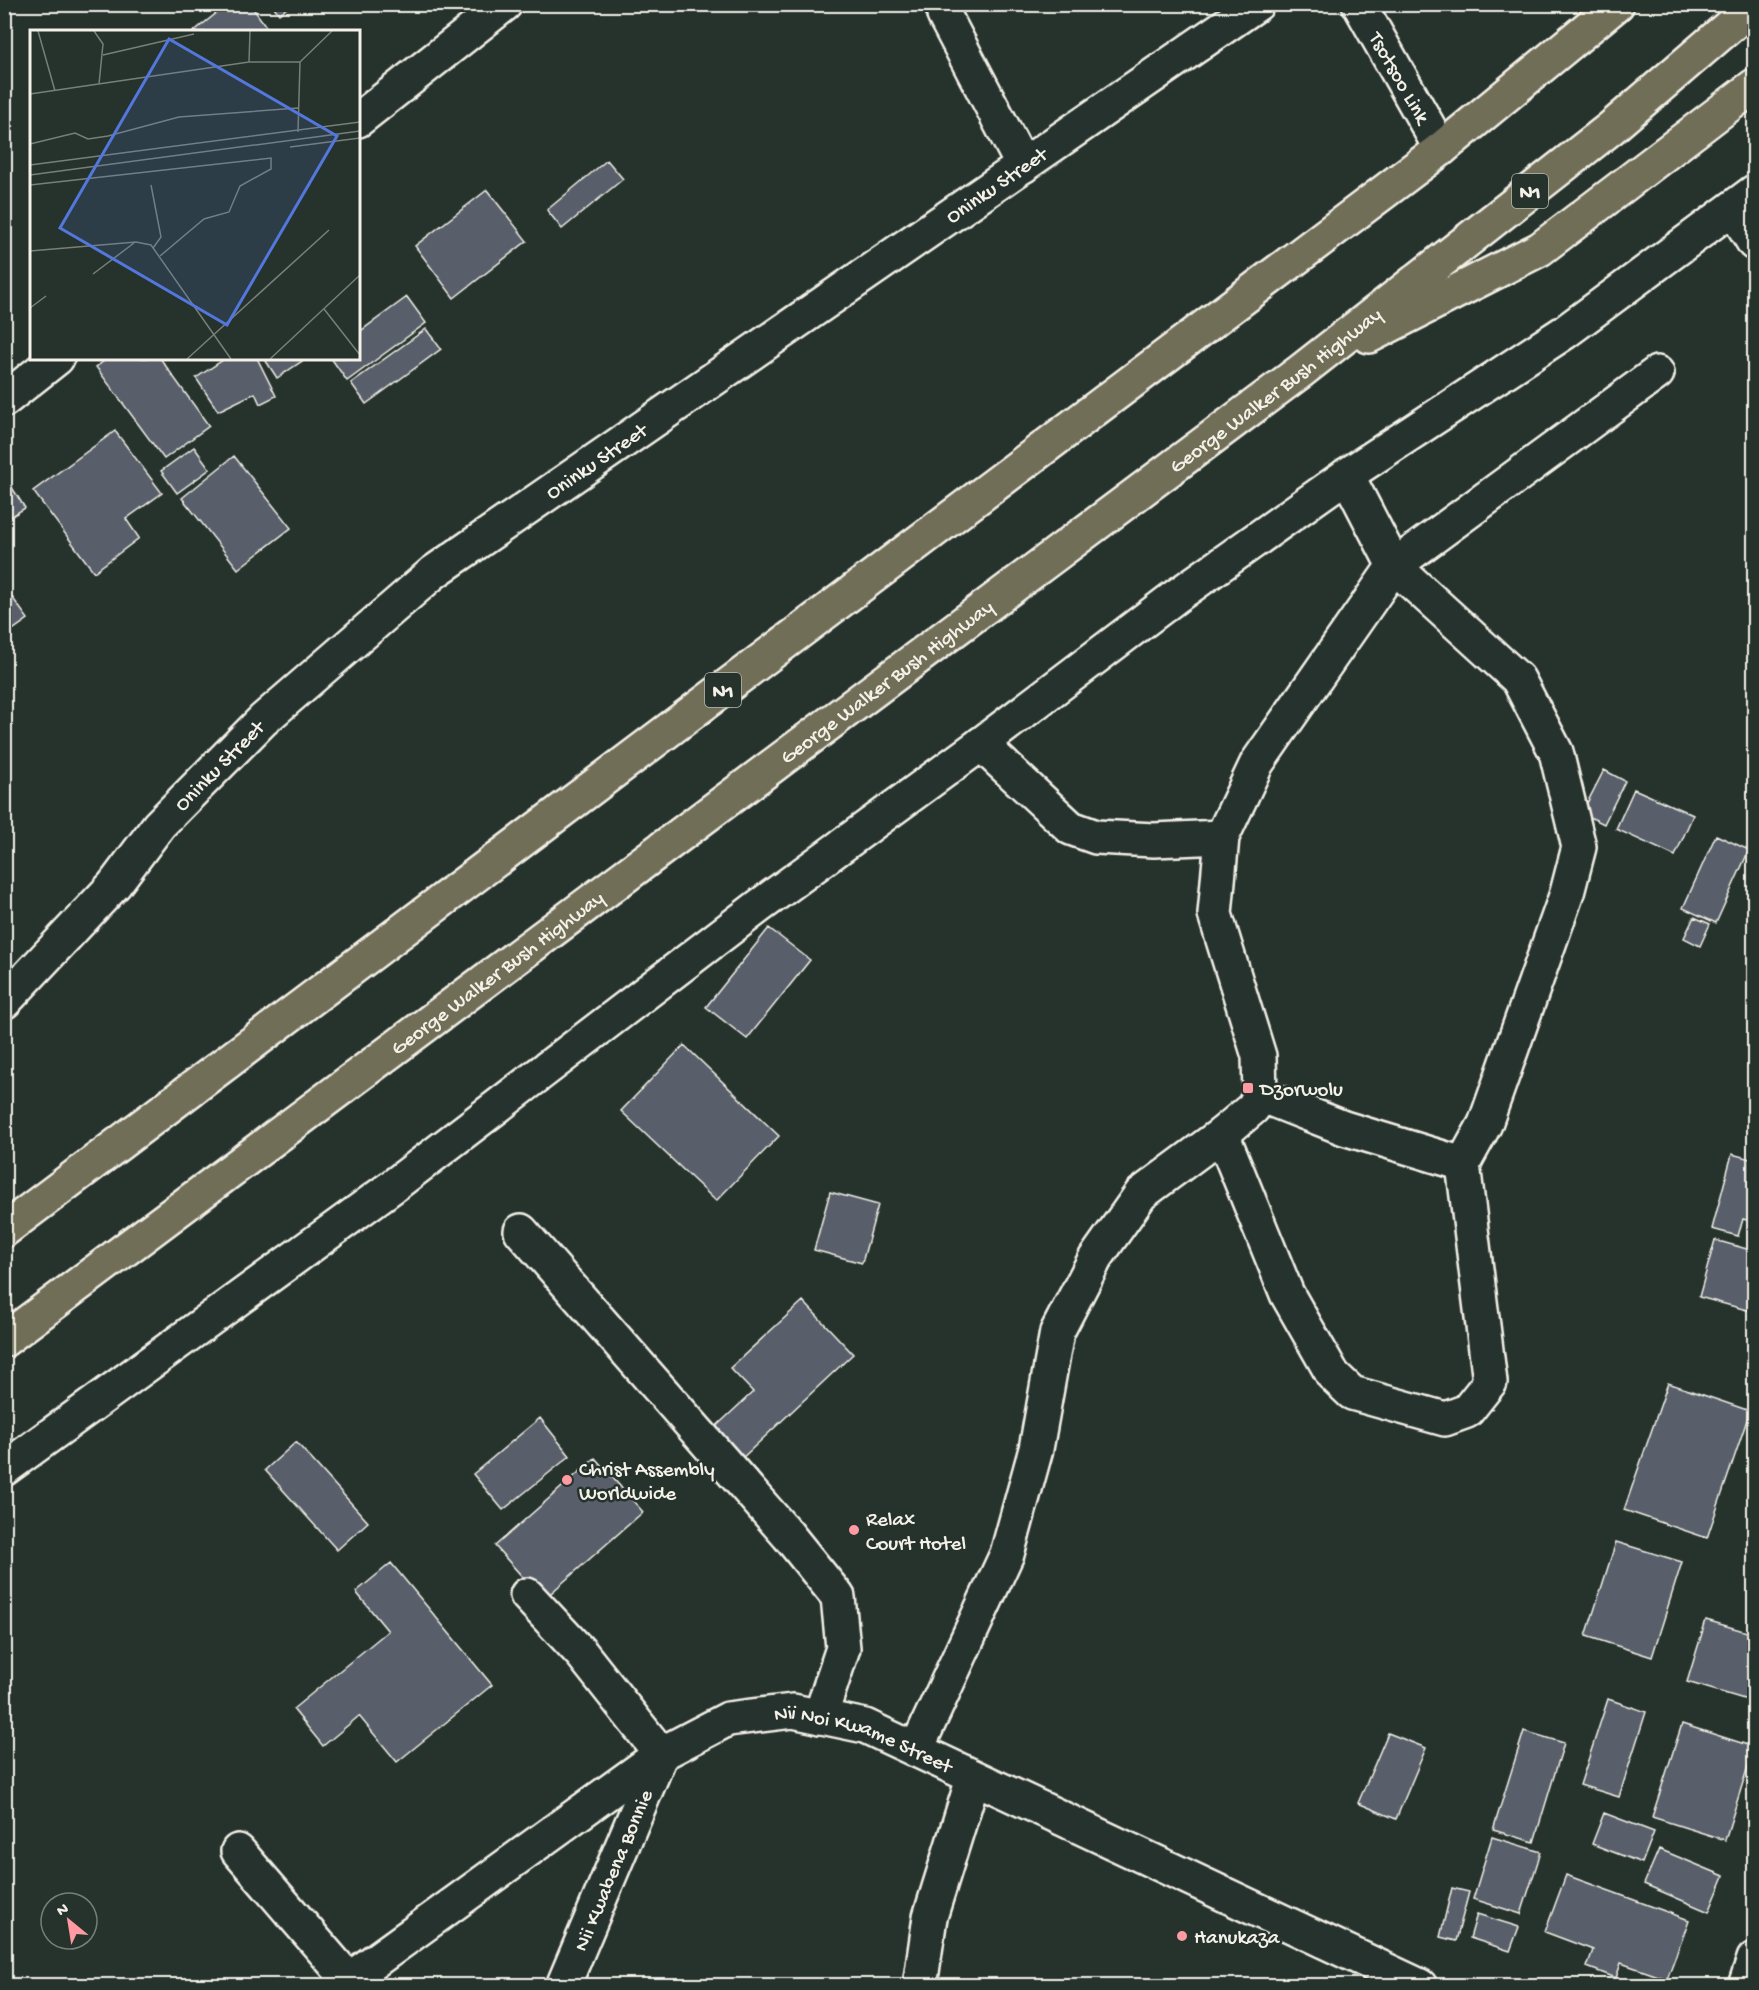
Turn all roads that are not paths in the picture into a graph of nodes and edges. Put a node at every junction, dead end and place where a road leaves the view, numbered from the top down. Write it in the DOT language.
graph roads {
  1 [pos="505,4"];
  2 [pos="1257,4"];
  3 [pos="1359,4"];
  4 [pos="1617,4"];
  5 [pos="1755,5"];
  6 [pos="944,15"];
  7 [pos="1755,86"];
  8 [pos="360,118"];
  9 [pos="1441,149"];
  10 [pos="1023,166"];
  11 [pos="1744,200"];
  12 [pos="1755,243"];
  13 [pos="54,360"];
  14 [pos="1300,371"];
  15 [pos="1657,373"];
  16 [pos="4,400"];
  17 [pos="1347,475"];
  18 [pos="1394,566"];
  19 [pos="981,744"];
  20 [pos="1222,837"];
  21 [pos="4,1002"];
  22 [pos="1260,1095"];
  23 [pos="1222,1134"];
  24 [pos="1463,1164"];
  25 [pos="4,1230"];
  26 [pos="521,1231"];
  27 [pos="4,1340"];
  28 [pos="4,1469"];
  29 [pos="527,1595"];
  30 [pos="820,1717"];
  31 [pos="916,1750"];
  32 [pos="661,1754"];
  33 [pos="973,1779"];
  34 [pos="238,1851"];
  35 [pos="1755,1959"];
  36 [pos="344,1983"];
  37 [pos="563,1986"];
  38 [pos="920,1986"];
  39 [pos="1420,1986"];
  40 [pos="1745,1986"];
  1 -- 8 [label="street"];
  2 -- 10 [label="street, Oninku Street"];
  3 -- 9 [label="street, Tsotsoo Link"];
  4 -- 9 [label="highway, N1"];
  5 -- 14 [label="highway, George Walker Bush Highway / N1"];
  6 -- 10 [label="street"];
  7 -- 14 [label="highway"];
  9 -- 25 [label="highway, N1"];
  10 -- 21 [label="street, Oninku Street"];
  11 -- 12 [label="street"];
  11 -- 17 [label="street"];
  13 -- 16 [label="street"];
  14 -- 27 [label="highway, George Walker Bush Highway / N1"];
  15 -- 18 [label="street"];
  17 -- 18 [label="street"];
  17 -- 19 [label="street"];
  18 -- 20 [label="street"];
  18 -- 24 [label="street"];
  19 -- 20 [label="street"];
  19 -- 28 [label="street"];
  20 -- 22 [label="street"];
  22 -- 23 [label="street"];
  22 -- 24 [label="street"];
  23 -- 24 [label="street"];
  23 -- 31 [label="street"];
  26 -- 30 [label="street"];
  29 -- 32 [label="street"];
  30 -- 31 [label="street, Nii Noi Kwame Street"];
  30 -- 32 [label="street, Nii Noi Kwame Street"];
  31 -- 33 [label="street, Nii Noi Kwame Street"];
  32 -- 36 [label="street, Nii Noi Kwame Street"];
  32 -- 37 [label="street, Nii Kwabena Bonnie"];
  33 -- 38 [label="street"];
  33 -- 39 [label="street, Nii Noi Kwame Street"];
  34 -- 36 [label="street"];
  35 -- 40 [label="street"];
}
